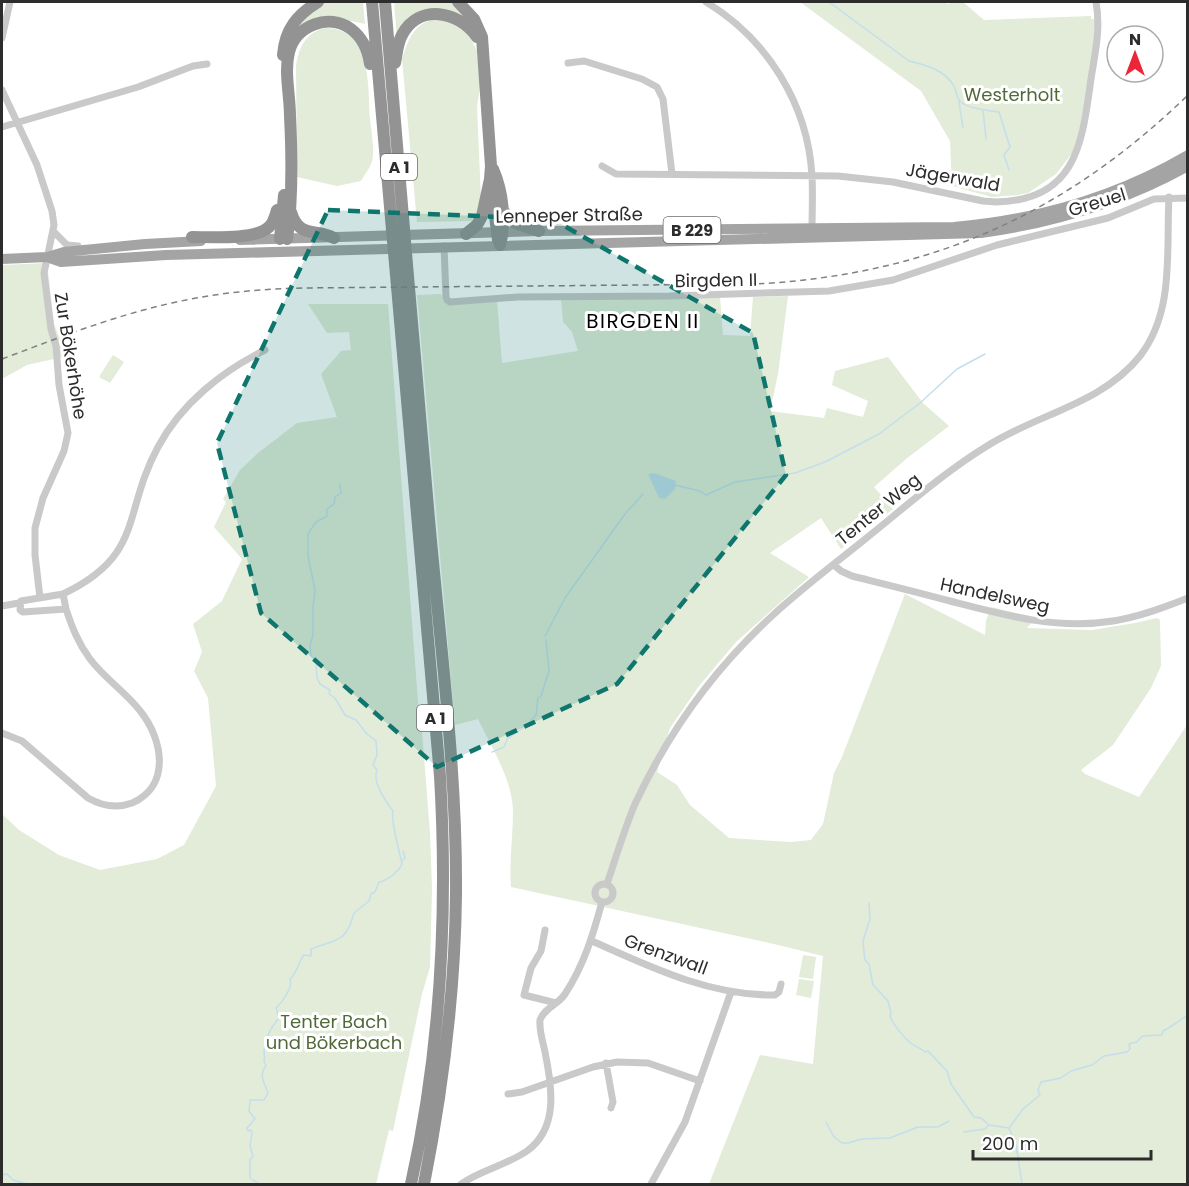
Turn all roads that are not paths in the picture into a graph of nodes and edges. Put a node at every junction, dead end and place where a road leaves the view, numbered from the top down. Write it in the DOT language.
graph roads {
  1 [pos="10,2"];
  2 [pos="318,2"];
  3 [pos="372,2"];
  4 [pos="385,2"];
  5 [pos="458,2"];
  6 [pos="706,2"];
  7 [pos="1096,2"];
  8 [pos="2,38"];
  9 [pos="483,46"];
  10 [pos="568,63"];
  11 [pos="207,64"];
  12 [pos="392,85"];
  13 [pos="2,90"];
  14 [pos="381,110"];
  15 [pos="16,122"];
  16 [pos="2,127"];
  17 [pos="1188,155"];
  18 [pos="491,166"];
  19 [pos="602,166"];
  20 [pos="1188,166"];
  21 [pos="672,174"];
  22 [pos="812,175"];
  23 [pos="489,182"];
  24 [pos="285,190"];
  25 [pos="1169,197"];
  26 [pos="1186,198"];
  27 [pos="291,211"];
  28 [pos="503,211"];
  29 [pos="1071,211"];
  30 [pos="539,231"];
  31 [pos="54,232"];
  32 [pos="812,233"];
  33 [pos="466,234"];
  34 [pos="1033,235"];
  35 [pos="500,237"];
  36 [pos="334,238"];
  37 [pos="188,240"];
  38 [pos="284,243"];
  39 [pos="444,246"];
  40 [pos="94,250"];
  41 [pos="47,257"];
  42 [pos="2,259"];
  43 [pos="265,350"];
  44 [pos="834,564"];
  45 [pos="63,594"];
  46 [pos="40,598"];
  47 [pos="1188,598"];
  48 [pos="19,603"];
  49 [pos="2,606"];
  50 [pos="66,609"];
  51 [pos="2,733"];
  52 [pos="607,884"];
  53 [pos="602,902"];
  54 [pos="545,930"];
  55 [pos="592,941"];
  56 [pos="781,984"];
  57 [pos="731,992"];
  58 [pos="556,1003"];
  59 [pos="606,1063"];
  60 [pos="700,1081"];
  61 [pos="550,1082"];
  62 [pos="508,1094"];
  63 [pos="611,1108"];
  64 [pos="411,1185"];
  65 [pos="424,1185"];
  66 [pos="461,1185"];
  67 [pos="651,1185"];
  1 -- 8 [label="street"];
  2 -- 24 [label="highway"];
  3 -- 14 [label="highway, A 1"];
  4 -- 12 [label="highway, A 1"];
  5 -- 9 [label="highway"];
  6 -- 22 [label="street"];
  7 -- 22 [label="street, Jägerwald"];
  9 -- 12 [label="highway"];
  9 -- 18 [label="highway"];
  10 -- 21 [label="street"];
  11 -- 15 [label="street"];
  12 -- 65 [label="highway, A 1"];
  13 -- 15 [label="street"];
  14 -- 27 [label="highway"];
  14 -- 64 [label="highway, A 1"];
  15 -- 16 [label="street"];
  15 -- 31 [label="street"];
  17 -- 29 [label="main road, Lenneper Straße / B 229"];
  18 -- 23 [label="highway"];
  18 -- 28 [label="highway"];
  19 -- 21 [label="street, Jägerwald"];
  20 -- 29 [label="main road, Lenneper Straße / B 229"];
  21 -- 22 [label="street, Jägerwald"];
  22 -- 32 [label="street"];
  23 -- 33 [label="highway"];
  23 -- 35 [label="highway"];
  24 -- 37 [label="highway"];
  24 -- 38 [label="highway"];
  25 -- 26 [label="street, Greuel"];
  25 -- 34 [label="street, Greuel"];
  25 -- 44 [label="street, Tenter Weg"];
  27 -- 36 [label="highway"];
  27 -- 38 [label="highway"];
  28 -- 30 [label="highway"];
  28 -- 35 [label="highway"];
  29 -- 32 [label="main road, Lenneper Straße / B 229"];
  30 -- 32 [label="main road, Lenneper Straße / B 229"];
  30 -- 35 [label="main road, Lenneper Straße / B 229"];
  31 -- 40 [label="street"];
  31 -- 41 [label="street, Zur Bökerhöhe"];
  32 -- 35 [label="main road, Lenneper Straße / B 229"];
  33 -- 35 [label="main road, Lenneper Straße / B 229"];
  33 -- 36 [label="main road, Lenneper Straße / B 229"];
  34 -- 39 [label="street, Birgden II"];
  35 -- 39 [label="main road, Lenneper Straße / B 229"];
  36 -- 38 [label="main road, Lenneper Straße / B 229"];
  37 -- 38 [label="main road, Lenneper Straße / B 229"];
  37 -- 40 [label="main road, Lenneper Straße / B 229"];
  38 -- 39 [label="main road, Lenneper Straße / B 229"];
  38 -- 41 [label="main road, Lenneper Straße / B 229"];
  40 -- 41 [label="main road, Lenneper Straße / B 229"];
  41 -- 42 [label="main road, Lenneper Straße / B 229"];
  41 -- 46 [label="street, Zur Bökerhöhe"];
  43 -- 45 [label="street"];
  44 -- 47 [label="street, Handelsweg"];
  44 -- 52 [label="street, Tenter Weg"];
  45 -- 46 [label="street"];
  45 -- 50 [label="street"];
  46 -- 48 [label="street"];
  48 -- 49 [label="street"];
  48 -- 50 [label="street"];
  50 -- 51 [label="street"];
  52 -- 53 [label="street"];
  52 -- 53 [label="street"];
  53 -- 55 [label="street"];
  54 -- 58 [label="street"];
  55 -- 57 [label="street, Grenzwall"];
  55 -- 58 [label="street"];
  56 -- 57 [label="street, Grenzwall"];
  57 -- 60 [label="street"];
  58 -- 61 [label="street"];
  59 -- 60 [label="street"];
  59 -- 61 [label="street"];
  59 -- 63 [label="street"];
  60 -- 67 [label="street"];
  61 -- 62 [label="street"];
  61 -- 66 [label="street"];
}
